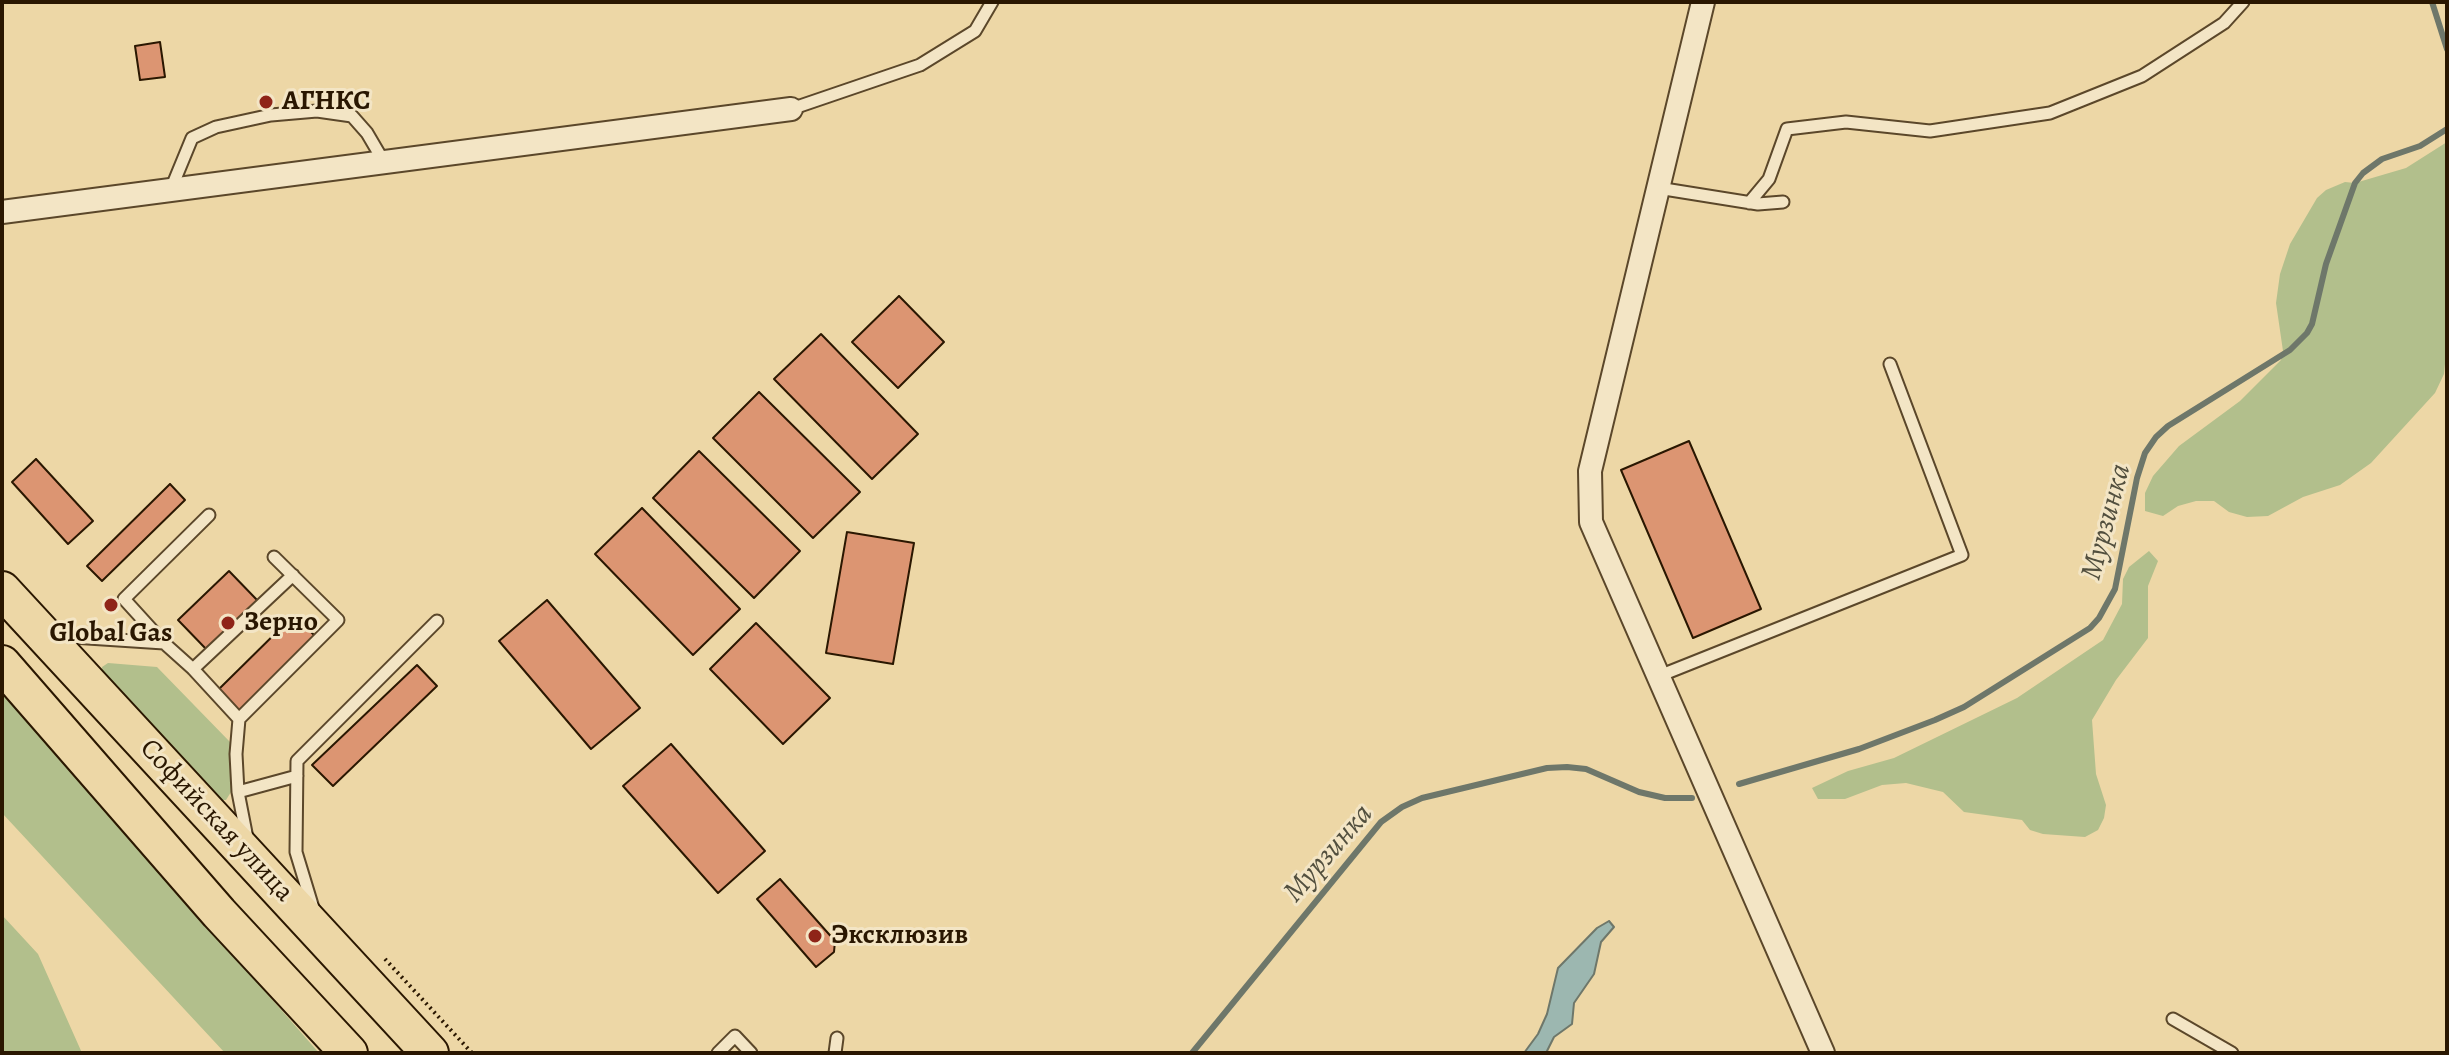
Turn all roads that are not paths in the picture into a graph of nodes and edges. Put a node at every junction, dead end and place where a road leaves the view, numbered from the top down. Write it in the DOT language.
graph roads {
  1 [pos="992,2"];
  2 [pos="1703,2"];
  3 [pos="2243,2"];
  4 [pos="791,109"];
  5 [pos="384,162"];
  6 [pos="1658,188"];
  7 [pos="170,190"];
  8 [pos="1783,202"];
  9 [pos="1749,203"];
  10 [pos="2,212"];
  11 [pos="1890,364"];
  12 [pos="209,515"];
  13 [pos="274,557"];
  14 [pos="293,575"];
  15 [pos="2,590"];
  16 [pos="437,621"];
  17 [pos="44,635"];
  18 [pos="164,643"];
  19 [pos="2,664"];
  20 [pos="193,669"];
  21 [pos="1659,676"];
  22 [pos="239,719"];
  23 [pos="297,776"];
  24 [pos="238,792"];
  25 [pos="251,858"];
  26 [pos="322,936"];
  27 [pos="2173,1019"];
  28 [pos="837,1038"];
  29 [pos="349,1053"];
  30 [pos="430,1053"];
  31 [pos="718,1053"];
  32 [pos="751,1053"];
  33 [pos="835,1053"];
  34 [pos="1823,1053"];
  35 [pos="2232,1053"];
  1 -- 4 [label="lane"];
  2 -- 6 [label="street"];
  3 -- 9 [label="lane"];
  4 -- 5 [label="street"];
  5 -- 7 [label="street"];
  5 -- 7 [label="lane"];
  6 -- 9 [label="lane"];
  6 -- 21 [label="street"];
  7 -- 10 [label="street"];
  8 -- 9 [label="lane"];
  11 -- 21 [label="lane"];
  12 -- 18 [label="lane"];
  13 -- 14 [label="lane"];
  14 -- 20 [label="lane"];
  14 -- 22 [label="lane"];
  15 -- 17 [label="main road, Софийская улица"];
  16 -- 23 [label="lane"];
  17 -- 18 [label="lane"];
  17 -- 25 [label="main road, Софийская улица"];
  18 -- 20 [label="lane"];
  19 -- 29 [label="main road, Софийская улица"];
  20 -- 22 [label="lane"];
  21 -- 34 [label="street"];
  22 -- 24 [label="lane"];
  23 -- 24 [label="lane"];
  23 -- 26 [label="lane"];
  24 -- 25 [label="lane"];
  25 -- 26 [label="main road, Софийская улица"];
  26 -- 30 [label="main road, Софийская улица"];
  27 -- 35 [label="lane"];
  28 -- 33 [label="lane"];
  31 -- 32 [label="lane"];
}
